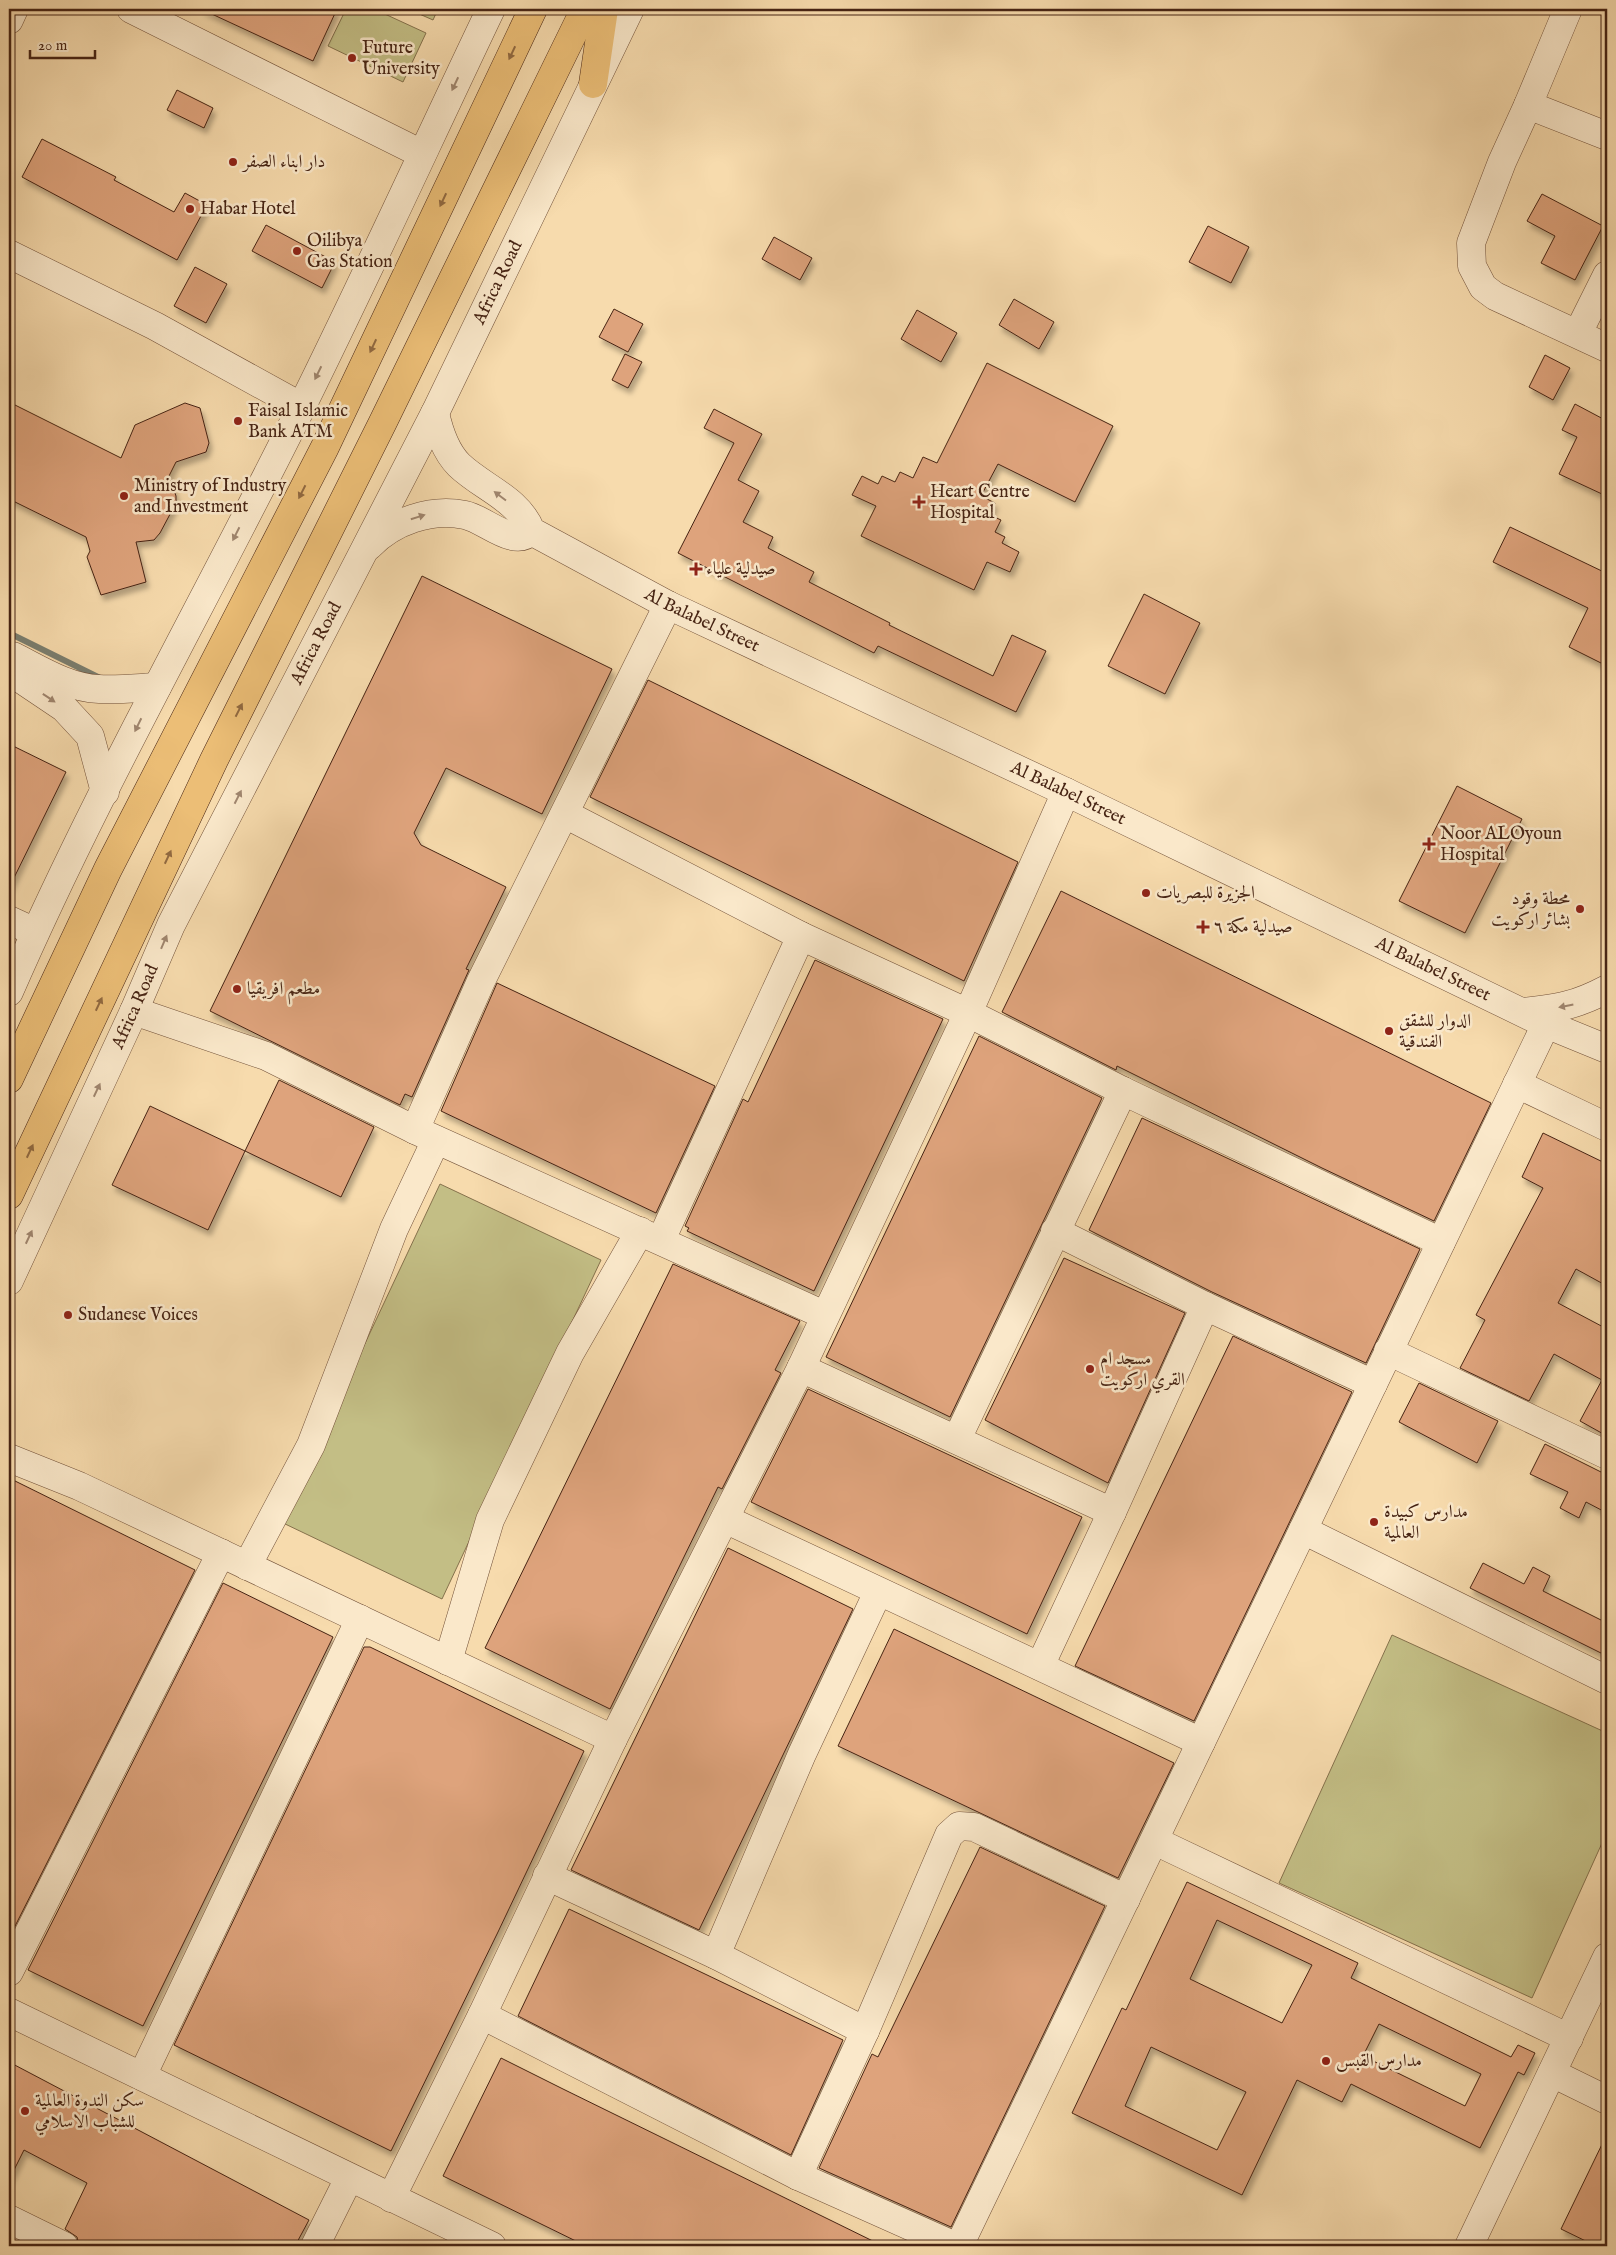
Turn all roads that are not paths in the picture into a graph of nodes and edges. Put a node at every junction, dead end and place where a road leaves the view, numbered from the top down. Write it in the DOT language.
graph roads {
  1 [pos="14,9"];
  2 [pos="131,9"];
  3 [pos="491,9"];
  4 [pos="533,9"];
  5 [pos="585,9"];
  6 [pos="604,9"];
  7 [pos="630,9"];
  8 [pos="1568,9"];
  9 [pos="9,20"];
  10 [pos="593,84"];
  11 [pos="1528,105"];
  12 [pos="1607,136"];
  13 [pos="422,154"];
  14 [pos="9,254"];
  15 [pos="1607,275"];
  16 [pos="1578,333"];
  17 [pos="1607,348"];
  18 [pos="302,407"];
  19 [pos="435,413"];
  20 [pos="532,532"];
  21 [pos="363,553"];
  22 [pos="668,605"];
  23 [pos="9,654"];
  24 [pos="9,671"];
  25 [pos="156,687"];
  26 [pos="105,792"];
  27 [pos="1066,792"];
  28 [pos="565,814"];
  29 [pos="9,920"];
  30 [pos="35,932"];
  31 [pos="801,936"];
  32 [pos="1607,989"];
  33 [pos="9,992"];
  34 [pos="134,1012"];
  35 [pos="968,1013"];
  36 [pos="1534,1018"];
  37 [pos="1607,1050"];
  38 [pos="9,1079"];
  39 [pos="1517,1084"];
  40 [pos="1123,1091"];
  41 [pos="1607,1127"];
  42 [pos="425,1135"];
  43 [pos="9,1195"];
  44 [pos="1055,1231"];
  45 [pos="650,1235"];
  46 [pos="1441,1242"];
  47 [pos="9,1282"];
  48 [pos="1205,1306"];
  49 [pos="824,1316"];
  50 [pos="1388,1351"];
  51 [pos="800,1368"];
  52 [pos="1373,1384"];
  53 [pos="957,1439"];
  54 [pos="1607,1455"];
  55 [pos="9,1458"];
  56 [pos="1112,1512"];
  57 [pos="726,1519"];
  58 [pos="1303,1530"];
  59 [pos="221,1553"];
  60 [pos="247,1566"];
  61 [pos="878,1592"];
  62 [pos="360,1619"];
  63 [pos="448,1661"];
  64 [pos="1040,1666"];
  65 [pos="1607,1680"];
  66 [pos="613,1739"];
  67 [pos="1201,1742"];
  68 [pos="1155,1841"];
  69 [pos="547,1876"];
  70 [pos="1126,1899"];
  71 [pos="716,1955"];
  72 [pos="1607,1957"];
  73 [pos="9,1972"];
  74 [pos="9,2012"];
  75 [pos="482,2015"];
  76 [pos="865,2030"];
  77 [pos="1569,2038"];
  78 [pos="1552,2073"];
  79 [pos="142,2076"];
  80 [pos="1607,2100"];
  81 [pos="798,2176"];
  82 [pos="349,2178"];
  83 [pos="392,2198"];
  84 [pos="9,2219"];
  85 [pos="64,2246"];
  86 [pos="315,2246"];
  87 [pos="492,2246"];
  88 [pos="955,2246"];
  89 [pos="959,2246"];
  90 [pos="1469,2246"];
  1 -- 9 [label="street"];
  2 -- 13 [label="street"];
  3 -- 13 [label="street, one-way"];
  4 -- 38 [label="highway, one-way"];
  43 -- 5 [label="highway, Africa Road, one-way"];
  6 -- 10 [label="highway"];
  7 -- 10 [label="street, Africa Road"];
  8 -- 11 [label="street"];
  10 -- 19 [label="street, Africa Road"];
  11 -- 12 [label="street"];
  11 -- 16 [label="street"];
  13 -- 18 [label="street, one-way"];
  14 -- 18 [label="street"];
  15 -- 16 [label="street"];
  16 -- 17 [label="street"];
  18 -- 25 [label="street, one-way"];
  20 -- 19 [label="street, one-way"];
  19 -- 21 [label="street, Africa Road"];
  21 -- 20 [label="street, one-way"];
  20 -- 22 [label="street, Al Balabel Street"];
  34 -- 21 [label="street, Africa Road, one-way"];
  22 -- 27 [label="street, Al Balabel Street"];
  22 -- 28 [label="street"];
  23 -- 25 [label="street"];
  24 -- 26 [label="street, one-way"];
  25 -- 26 [label="street, one-way"];
  26 -- 30 [label="street"];
  27 -- 35 [label="street"];
  27 -- 36 [label="street, Al Balabel Street"];
  28 -- 31 [label="street"];
  28 -- 42 [label="street"];
  29 -- 30 [label="street"];
  30 -- 33 [label="street"];
  31 -- 35 [label="street"];
  31 -- 45 [label="street"];
  32 -- 36 [label="street, one-way"];
  34 -- 42 [label="street"];
  47 -- 34 [label="street, Africa Road, one-way"];
  35 -- 40 [label="street"];
  35 -- 49 [label="street"];
  36 -- 37 [label="street, Al Balabel Street"];
  36 -- 39 [label="street"];
  39 -- 41 [label="street"];
  39 -- 46 [label="street"];
  40 -- 44 [label="street"];
  40 -- 46 [label="street"];
  42 -- 45 [label="street"];
  42 -- 60 [label="street"];
  44 -- 48 [label="street"];
  44 -- 53 [label="street"];
  45 -- 49 [label="street"];
  45 -- 63 [label="street"];
  46 -- 50 [label="street"];
  48 -- 52 [label="street"];
  48 -- 56 [label="street"];
  49 -- 51 [label="street"];
  50 -- 52 [label="street"];
  50 -- 54 [label="street"];
  51 -- 53 [label="street"];
  51 -- 57 [label="street"];
  52 -- 58 [label="street"];
  53 -- 56 [label="street"];
  55 -- 59 [label="street"];
  56 -- 64 [label="street"];
  57 -- 61 [label="street"];
  57 -- 66 [label="street"];
  58 -- 65 [label="street"];
  58 -- 67 [label="street"];
  59 -- 60 [label="street"];
  59 -- 73 [label="street"];
  60 -- 62 [label="street"];
  61 -- 64 [label="street"];
  61 -- 71 [label="street"];
  62 -- 63 [label="street"];
  62 -- 79 [label="street"];
  63 -- 66 [label="street"];
  64 -- 67 [label="street"];
  66 -- 69 [label="street"];
  67 -- 68 [label="street"];
  68 -- 70 [label="street"];
  68 -- 77 [label="street"];
  69 -- 71 [label="street"];
  69 -- 75 [label="street"];
  70 -- 76 [label="street"];
  70 -- 89 [label="street"];
  71 -- 76 [label="street"];
  72 -- 77 [label="street"];
  74 -- 79 [label="street"];
  75 -- 81 [label="street"];
  75 -- 83 [label="street"];
  76 -- 81 [label="street"];
  77 -- 78 [label="street"];
  78 -- 80 [label="street"];
  78 -- 90 [label="street"];
  79 -- 82 [label="street"];
  81 -- 88 [label="street"];
  82 -- 83 [label="street"];
  82 -- 86 [label="street"];
  83 -- 87 [label="street"];
  84 -- 85 [label="street"];
}
